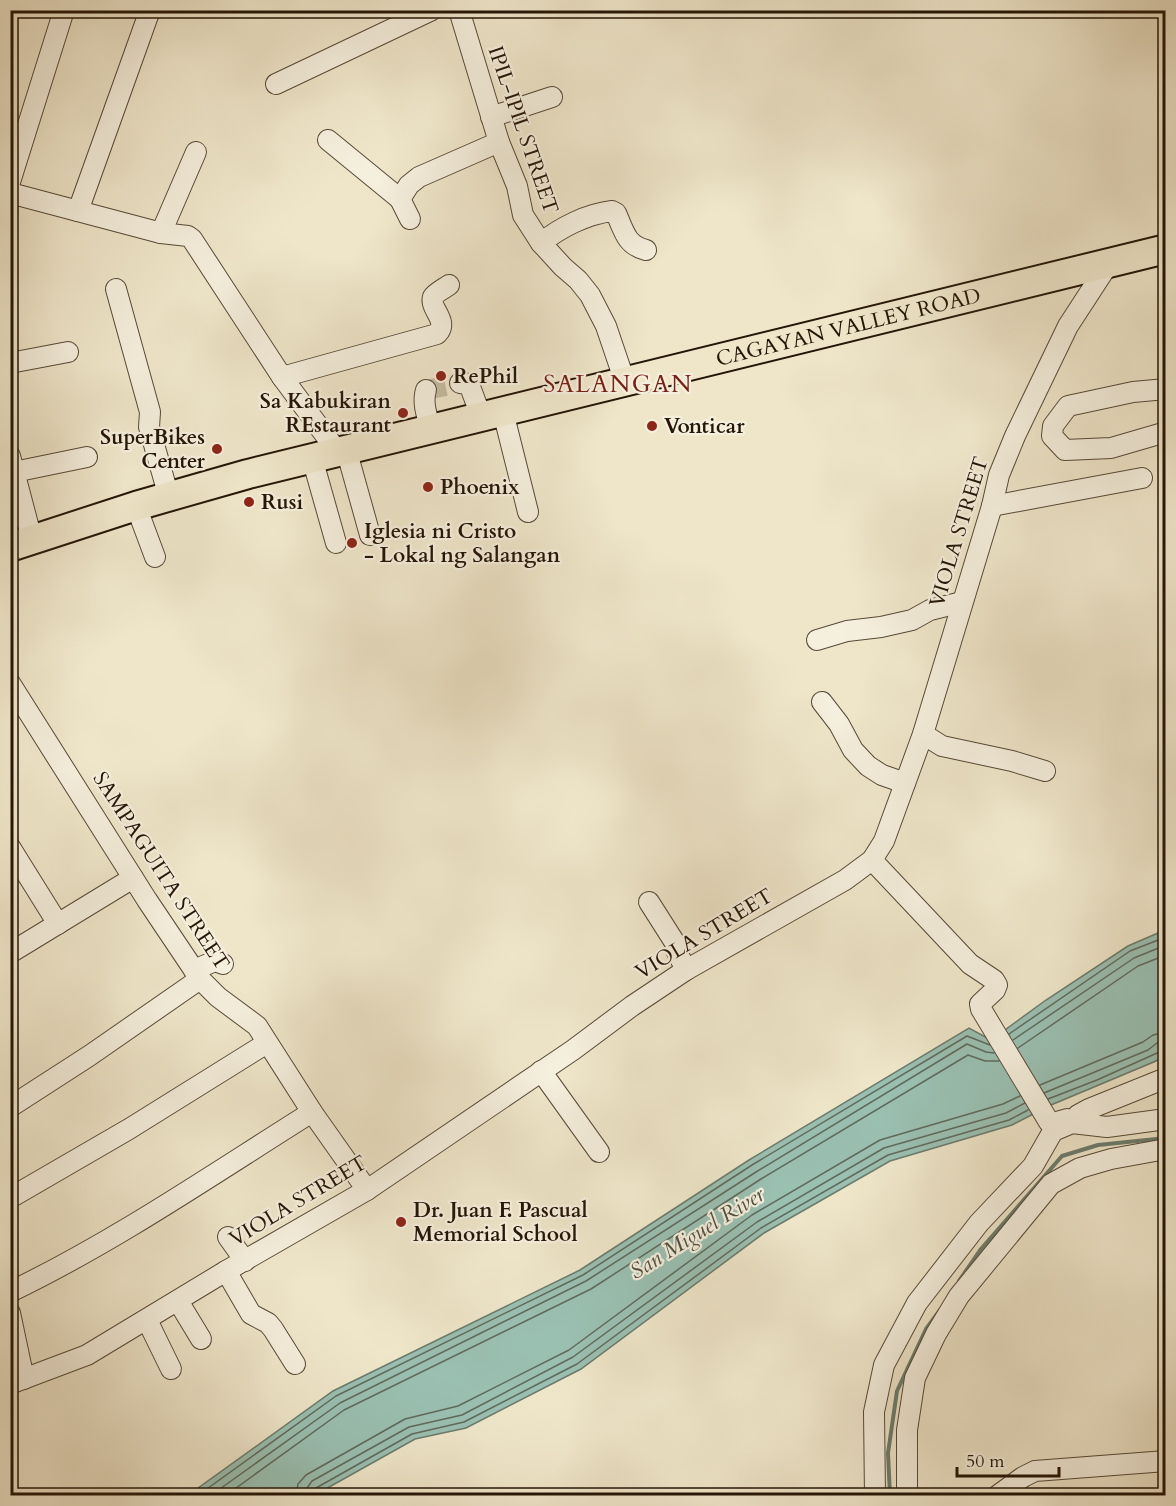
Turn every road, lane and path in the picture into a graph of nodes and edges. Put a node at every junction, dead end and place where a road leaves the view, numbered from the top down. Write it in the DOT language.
graph roads {
  1 [pos="63,10"];
  2 [pos="150,10"];
  3 [pos="432,10"];
  4 [pos="459,10"];
  5 [pos="276,84"];
  6 [pos="552,97"];
  7 [pos="490,117"];
  8 [pos="328,140"];
  9 [pos="499,142"];
  10 [pos="196,153"];
  11 [pos="10,182"];
  12 [pos="10,193"];
  13 [pos="400,199"];
  14 [pos="78,211"];
  15 [pos="410,219"];
  16 [pos="161,232"];
  17 [pos="541,243"];
  18 [pos="1166,249"];
  19 [pos="646,250"];
  20 [pos="1109,263"];
  21 [pos="449,285"];
  22 [pos="116,289"];
  23 [pos="68,351"];
  24 [pos="10,363"];
  25 [pos="282,377"];
  26 [pos="625,382"];
  27 [pos="460,383"];
  28 [pos="426,390"];
  29 [pos="1166,390"];
  30 [pos="1027,413"];
  31 [pos="492,414"];
  32 [pos="1053,426"];
  33 [pos="430,429"];
  34 [pos="1166,432"];
  35 [pos="332,453"];
  36 [pos="87,457"];
  37 [pos="12,464"];
  38 [pos="1142,478"];
  39 [pos="170,497"];
  40 [pos="361,504"];
  41 [pos="136,506"];
  42 [pos="992,506"];
  43 [pos="327,512"];
  44 [pos="528,512"];
  45 [pos="370,535"];
  46 [pos="22,543"];
  47 [pos="336,543"];
  48 [pos="155,557"];
  49 [pos="962,602"];
  50 [pos="817,640"];
  51 [pos="13,691"];
  52 [pos="822,702"];
  53 [pos="923,734"];
  54 [pos="1044,771"];
  55 [pos="905,783"];
  56 [pos="10,847"];
  57 [pos="872,860"];
  58 [pos="133,878"];
  59 [pos="649,902"];
  60 [pos="58,924"];
  61 [pos="10,953"];
  62 [pos="223,964"];
  63 [pos="686,970"];
  64 [pos="197,975"];
  65 [pos="267,1043"];
  66 [pos="541,1071"];
  67 [pos="1166,1078"];
  68 [pos="10,1107"];
  69 [pos="312,1112"];
  70 [pos="1166,1119"];
  71 [pos="1072,1123"];
  72 [pos="1166,1149"];
  73 [pos="599,1152"];
  74 [pos="1042,1175"];
  75 [pos="367,1190"];
  76 [pos="10,1198"];
  77 [pos="228,1237"];
  78 [pos="245,1261"];
  79 [pos="226,1271"];
  80 [pos="10,1292"];
  81 [pos="178,1301"];
  82 [pos="10,1313"];
  83 [pos="147,1320"];
  84 [pos="201,1339"];
  85 [pos="295,1364"];
  86 [pos="171,1370"];
  87 [pos="17,1381"];
  88 [pos="1166,1461"];
  89 [pos="875,1496"];
  90 [pos="907,1496"];
  91 [pos="997,1496"];
  1 -- 11 [label="street"];
  2 -- 14 [label="street"];
  3 -- 5 [label="street"];
  4 -- 7 [label="street, IPIL-IPIL STREET"];
  6 -- 7 [label="street"];
  7 -- 9 [label="street, IPIL-IPIL STREET"];
  8 -- 13 [label="street"];
  9 -- 13 [label="street"];
  9 -- 17 [label="street, IPIL-IPIL STREET"];
  10 -- 16 [label="street"];
  12 -- 14 [label="street"];
  13 -- 15 [label="street"];
  14 -- 16 [label="street"];
  16 -- 25 [label="street"];
  17 -- 19 [label="street"];
  17 -- 26 [label="street, IPIL-IPIL STREET"];
  18 -- 20 [label="highway, CAGAYAN VALLEY ROAD"];
  20 -- 26 [label="highway, CAGAYAN VALLEY ROAD"];
  20 -- 30 [label="street, VIOLA STREET"];
  21 -- 25 [label="street"];
  22 -- 39 [label="street"];
  23 -- 24 [label="street"];
  25 -- 35 [label="street"];
  26 -- 31 [label="highway, CAGAYAN VALLEY ROAD"];
  27 -- 31 [label="street"];
  28 -- 33 [label="street"];
  29 -- 32 [label="street"];
  30 -- 32 [label="street"];
  30 -- 42 [label="street, VIOLA STREET"];
  31 -- 33 [label="highway, CAGAYAN VALLEY ROAD"];
  31 -- 44 [label="street"];
  32 -- 34 [label="street"];
  33 -- 35 [label="highway, CAGAYAN VALLEY ROAD"];
  35 -- 39 [label="highway, CAGAYAN VALLEY ROAD"];
  35 -- 40 [label="street"];
  35 -- 43 [label="street"];
  36 -- 37 [label="street"];
  37 -- 46 [label="street"];
  38 -- 42 [label="street"];
  39 -- 41 [label="highway, CAGAYAN VALLEY ROAD"];
  40 -- 43 [label="street"];
  40 -- 45 [label="street"];
  41 -- 46 [label="highway, CAGAYAN VALLEY ROAD"];
  41 -- 48 [label="street"];
  42 -- 49 [label="street, VIOLA STREET"];
  43 -- 47 [label="street"];
  49 -- 50 [label="street"];
  49 -- 53 [label="street, VIOLA STREET"];
  51 -- 58 [label="street, SAMPAGUITA STREET"];
  52 -- 55 [label="street"];
  53 -- 54 [label="street"];
  53 -- 55 [label="street, VIOLA STREET"];
  55 -- 57 [label="street, VIOLA STREET"];
  56 -- 60 [label="street"];
  57 -- 63 [label="street, VIOLA STREET"];
  57 -- 71 [label="street"];
  58 -- 60 [label="street"];
  58 -- 64 [label="street, SAMPAGUITA STREET"];
  59 -- 63 [label="street"];
  60 -- 61 [label="street"];
  62 -- 64 [label="street"];
  63 -- 66 [label="street, VIOLA STREET"];
  64 -- 65 [label="street, SAMPAGUITA STREET"];
  64 -- 68 [label="street"];
  65 -- 69 [label="street, SAMPAGUITA STREET"];
  65 -- 76 [label="street"];
  66 -- 73 [label="street"];
  66 -- 75 [label="street, VIOLA STREET"];
  67 -- 71 [label="street"];
  69 -- 75 [label="street, SAMPAGUITA STREET"];
  69 -- 80 [label="street"];
  70 -- 71 [label="street"];
  71 -- 74 [label="street"];
  72 -- 74 [label="street"];
  74 -- 89 [label="street"];
  74 -- 90 [label="street"];
  75 -- 78 [label="street, VIOLA STREET"];
  77 -- 78 [label="street"];
  78 -- 79 [label="street, VIOLA STREET"];
  79 -- 81 [label="street, VIOLA STREET"];
  79 -- 85 [label="street"];
  81 -- 83 [label="street, VIOLA STREET"];
  81 -- 84 [label="street"];
  82 -- 87 [label="street"];
  83 -- 86 [label="street"];
  83 -- 87 [label="street, VIOLA STREET"];
  88 -- 91 [label="street"];
}
